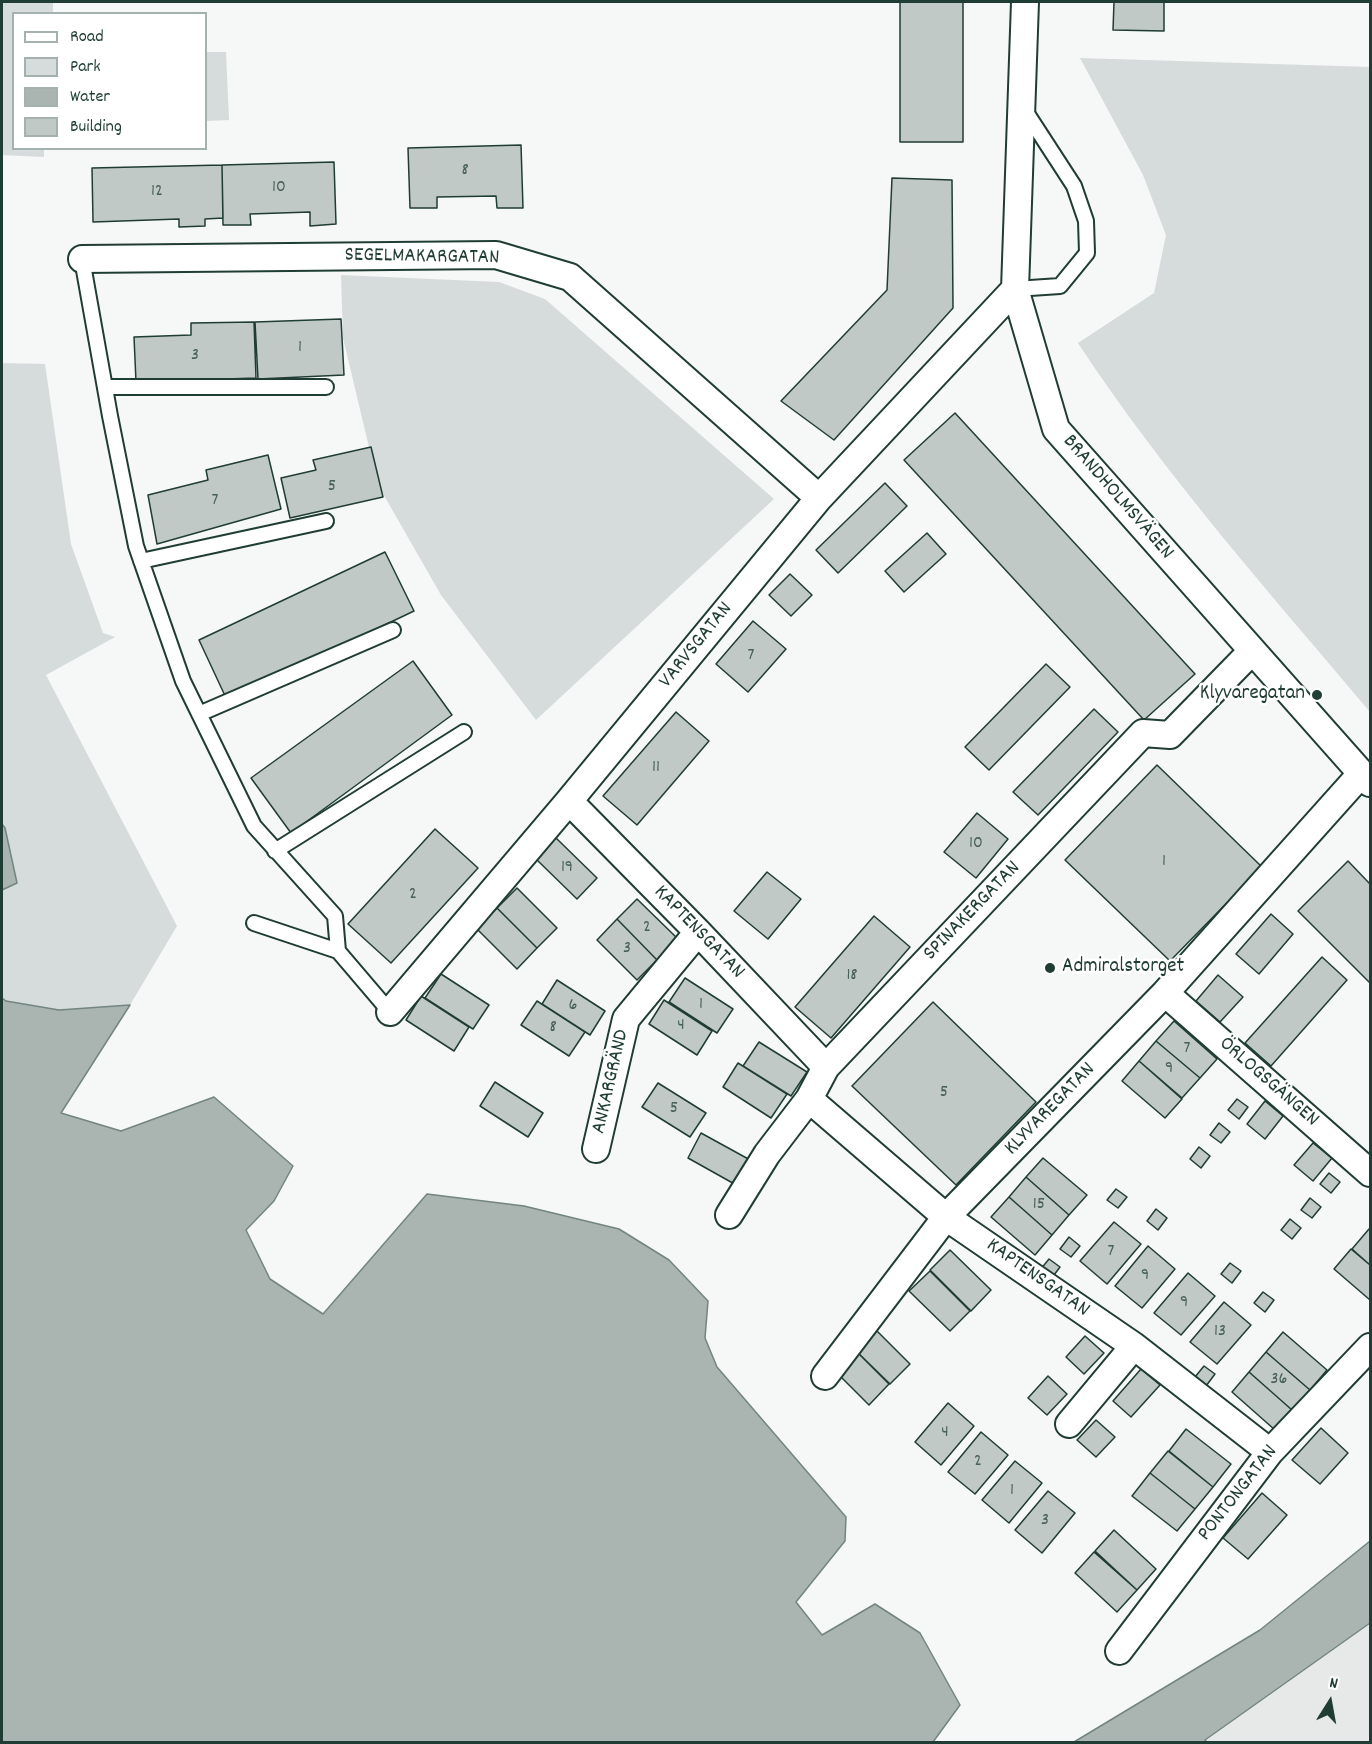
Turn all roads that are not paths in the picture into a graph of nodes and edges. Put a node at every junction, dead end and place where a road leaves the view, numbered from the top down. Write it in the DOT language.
graph roads {
  1 [pos="1025,2"];
  2 [pos="1023,107"];
  3 [pos="82,259"];
  4 [pos="1015,289"];
  5 [pos="105,387"];
  6 [pos="326,387"];
  7 [pos="819,498"];
  8 [pos="326,521"];
  9 [pos="141,561"];
  10 [pos="393,630"];
  11 [pos="1252,651"];
  12 [pos="199,714"];
  13 [pos="464,732"];
  14 [pos="1366,778"];
  15 [pos="569,801"];
  16 [pos="275,851"];
  17 [pos="254,922"];
  18 [pos="698,932"];
  19 [pos="338,951"];
  20 [pos="1165,993"];
  21 [pos="390,1012"];
  22 [pos="826,1067"];
  23 [pos="809,1099"];
  24 [pos="596,1149"];
  25 [pos="1371,1173"];
  26 [pos="729,1215"];
  27 [pos="946,1216"];
  28 [pos="1134,1347"];
  29 [pos="1371,1347"];
  30 [pos="825,1376"];
  31 [pos="1069,1424"];
  32 [pos="1270,1452"];
  33 [pos="1119,1651"];
  1 -- 2 [label="street, BRANDHOLMSVÄGEN"];
  2 -- 4 [label="street, BRANDHOLMSVÄGEN"];
  2 -- 4 [label="lane"];
  3 -- 5 [label="lane"];
  3 -- 7 [label="street, SEGELMAKARGATAN"];
  4 -- 7 [label="street, VARVSGATAN"];
  4 -- 11 [label="street, BRANDHOLMSVÄGEN"];
  5 -- 6 [label="lane"];
  5 -- 9 [label="lane"];
  7 -- 15 [label="street, VARVSGATAN"];
  8 -- 9 [label="lane"];
  9 -- 12 [label="lane"];
  10 -- 12 [label="lane"];
  11 -- 14 [label="street, BRANDHOLMSVÄGEN"];
  11 -- 22 [label="street, SPINAKERGATAN"];
  12 -- 16 [label="lane"];
  13 -- 16 [label="lane"];
  14 -- 20 [label="street, KLYVAREGATAN"];
  15 -- 18 [label="street, KAPTENSGATAN"];
  15 -- 21 [label="street, VARVSGATAN"];
  16 -- 19 [label="lane"];
  17 -- 19 [label="lane"];
  18 -- 22 [label="street, KAPTENSGATAN"];
  18 -- 24 [label="street, ANKARGRÄND"];
  19 -- 21 [label="lane"];
  20 -- 25 [label="street, ÖRLOGSGÄNGEN"];
  20 -- 27 [label="street, KLYVAREGATAN"];
  22 -- 23 [label="street, SPINAKERGATAN"];
  23 -- 26 [label="street, SPINAKERGATAN"];
  23 -- 27 [label="street, KAPTENSGATAN"];
  27 -- 28 [label="street, KAPTENSGATAN"];
  27 -- 30 [label="street, KLYVAREGATAN"];
  28 -- 31 [label="street"];
  28 -- 32 [label="street, KAPTENSGATAN"];
  29 -- 32 [label="street, PONTONGATAN"];
  32 -- 33 [label="street, PONTONGATAN"];
}
